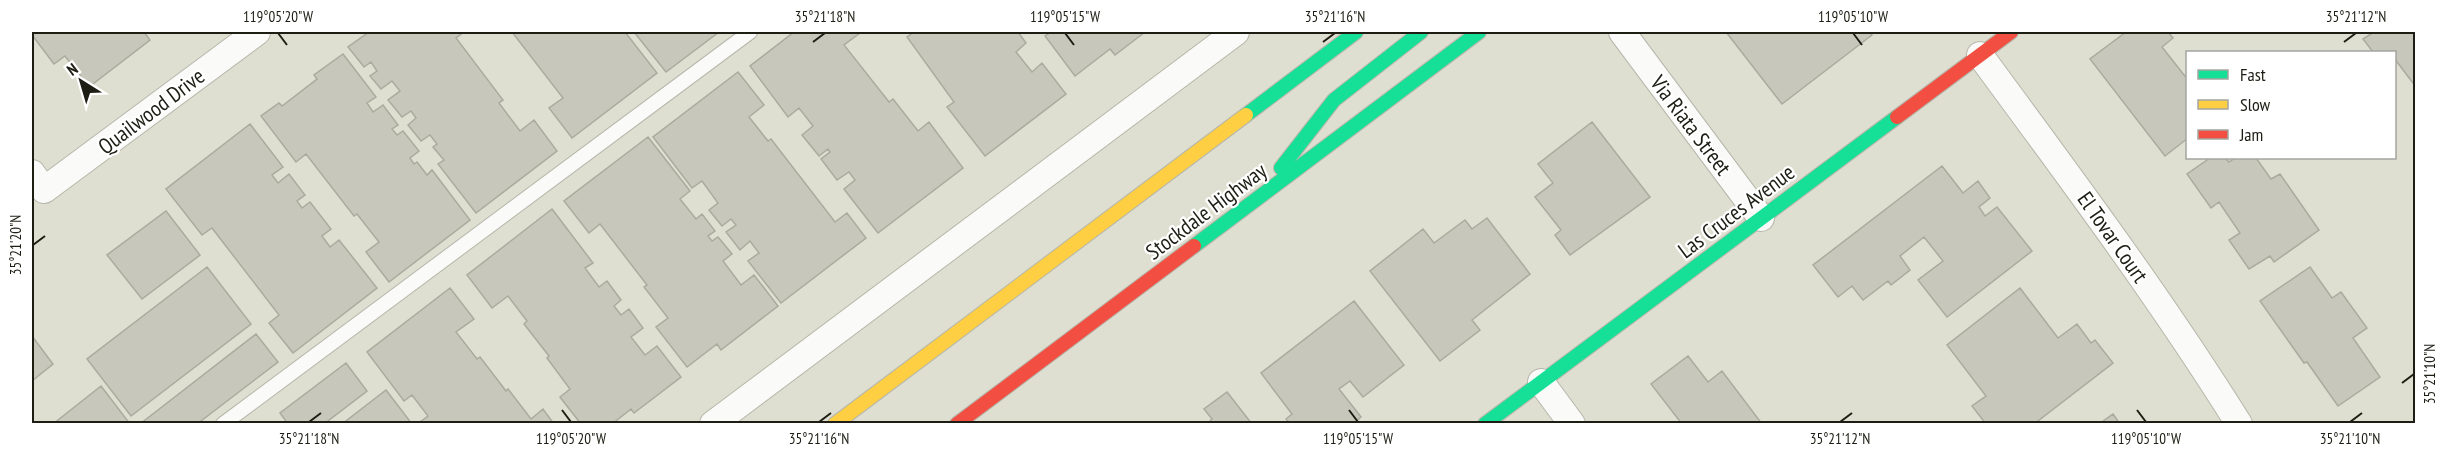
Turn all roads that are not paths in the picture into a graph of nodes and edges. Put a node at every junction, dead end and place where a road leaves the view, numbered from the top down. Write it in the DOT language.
graph roads {
  1 [pos="257,32"];
  2 [pos="750,32"];
  3 [pos="1236,32"];
  4 [pos="1356,32"];
  5 [pos="1421,32"];
  6 [pos="1479,32"];
  7 [pos="1622,32"];
  8 [pos="2012,32"];
  9 [pos="1980,55"];
  10 [pos="38,181"];
  11 [pos="1258,198"];
  12 [pos="1761,218"];
  13 [pos="1541,382"];
  14 [pos="223,423"];
  15 [pos="713,423"];
  16 [pos="835,423"];
  17 [pos="957,423"];
  18 [pos="1485,423"];
  19 [pos="1572,423"];
  20 [pos="2239,423"];
  1 -- 10 [label="street, Quailwood Drive"];
  2 -- 14 [label="lane"];
  3 -- 15 [label="street"];
  4 -- 16 [label="main road"];
  5 -- 11 [label="main road"];
  6 -- 11 [label="main road, Stockdale Highway"];
  7 -- 12 [label="street, Via Riata Street"];
  8 -- 9 [label="main road, Las Cruces Avenue"];
  9 -- 12 [label="main road, Las Cruces Avenue"];
  9 -- 20 [label="street, El Tovar Court"];
  11 -- 17 [label="main road, Stockdale Highway"];
  12 -- 13 [label="main road, Las Cruces Avenue"];
  13 -- 18 [label="main road, Las Cruces Avenue"];
  13 -- 19 [label="street"];
}
